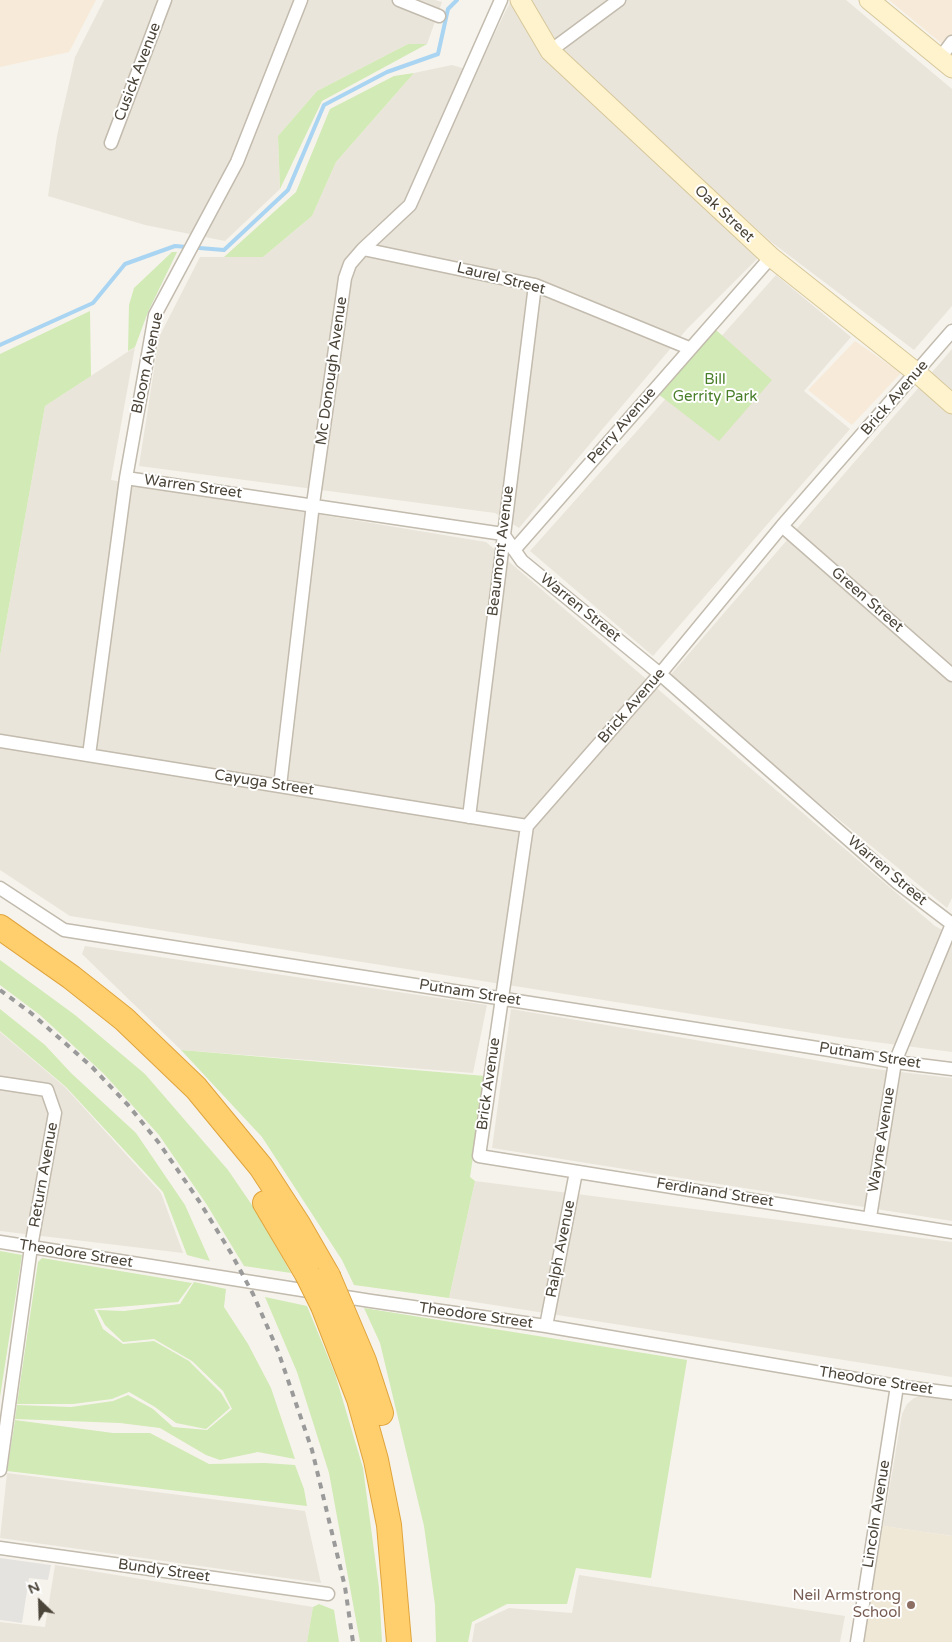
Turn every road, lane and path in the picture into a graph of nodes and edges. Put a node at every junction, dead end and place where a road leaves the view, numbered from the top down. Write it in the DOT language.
graph roads {
  1 [pos="165,0"];
  2 [pos="302,0"];
  3 [pos="399,0"];
  4 [pos="501,0"];
  5 [pos="520,0"];
  6 [pos="620,0"];
  7 [pos="869,0"];
  8 [pos="439,16"];
  9 [pos="952,42"];
  10 [pos="550,51"];
  11 [pos="946,63"];
  12 [pos="111,143"];
  13 [pos="363,249"];
  14 [pos="771,258"];
  15 [pos="535,285"];
  16 [pos="952,331"];
  17 [pos="689,348"];
  18 [pos="917,373"];
  19 [pos="952,404"];
  20 [pos="126,478"];
  21 [pos="313,504"];
  22 [pos="782,526"];
  23 [pos="503,534"];
  24 [pos="514,550"];
  25 [pos="660,674"];
  26 [pos="952,675"];
  27 [pos="0,741"];
  28 [pos="89,755"];
  29 [pos="280,786"];
  30 [pos="469,817"];
  31 [pos="527,826"];
  32 [pos="0,888"];
  33 [pos="952,924"];
  34 [pos="0,927"];
  35 [pos="0,947"];
  36 [pos="502,998"];
  37 [pos="895,1062"];
  38 [pos="952,1069"];
  39 [pos="0,1083"];
  40 [pos="479,1156"];
  41 [pos="576,1172"];
  42 [pos="870,1217"];
  43 [pos="952,1232"];
  44 [pos="0,1242"];
  45 [pos="31,1247"];
  46 [pos="317,1275"];
  47 [pos="333,1307"];
  48 [pos="546,1326"];
  49 [pos="897,1386"];
  50 [pos="952,1393"];
  51 [pos="0,1470"];
  52 [pos="0,1548"];
  53 [pos="328,1594"];
  54 [pos="399,1642"];
  55 [pos="415,1642"];
  56 [pos="856,1642"];
  1 -- 12 [label="street, Cusick Avenue"];
  2 -- 20 [label="street, Bloom Avenue"];
  3 -- 8 [label="street"];
  4 -- 13 [label="street, Mc Donough Avenue"];
  5 -- 10 [label="street, Oak Street"];
  6 -- 10 [label="street"];
  7 -- 11 [label="street"];
  9 -- 11 [label="street"];
  10 -- 14 [label="street, Oak Street"];
  13 -- 15 [label="street, Laurel Street"];
  13 -- 21 [label="street, Mc Donough Avenue"];
  14 -- 17 [label="street, Perry Avenue"];
  14 -- 18 [label="street, Oak Street"];
  15 -- 17 [label="street, Laurel Street"];
  15 -- 23 [label="street, Beaumont Avenue"];
  16 -- 18 [label="street, Brick Avenue"];
  17 -- 24 [label="street, Perry Avenue"];
  18 -- 19 [label="street, Oak Street"];
  18 -- 22 [label="street, Brick Avenue"];
  20 -- 21 [label="street, Warren Street"];
  20 -- 28 [label="street, Bloom Avenue"];
  21 -- 23 [label="street, Warren Street"];
  21 -- 29 [label="street, Mc Donough Avenue"];
  22 -- 25 [label="street, Brick Avenue"];
  22 -- 26 [label="street, Green Street"];
  23 -- 24 [label="street, Warren Street"];
  23 -- 30 [label="street, Beaumont Avenue"];
  24 -- 25 [label="street, Warren Street"];
  25 -- 31 [label="street, Brick Avenue"];
  25 -- 33 [label="street, Warren Street"];
  27 -- 28 [label="street, Cayuga Street"];
  28 -- 29 [label="street, Cayuga Street"];
  29 -- 30 [label="street, Cayuga Street"];
  30 -- 31 [label="street, Cayuga Street"];
  31 -- 36 [label="street, Brick Avenue"];
  32 -- 36 [label="street, Putnam Street"];
  33 -- 37 [label="street, Wayne Avenue"];
  34 -- 46 [label="highway"];
  35 -- 46 [label="highway"];
  36 -- 37 [label="street, Putnam Street"];
  36 -- 40 [label="street, Brick Avenue"];
  37 -- 38 [label="street, Putnam Street"];
  37 -- 42 [label="street, Wayne Avenue"];
  39 -- 45 [label="street, Return Avenue"];
  40 -- 41 [label="street, Ferdinand Street"];
  41 -- 42 [label="street, Ferdinand Street"];
  41 -- 48 [label="street, Ralph Avenue"];
  42 -- 43 [label="street, Ferdinand Street"];
  44 -- 45 [label="street, Theodore Street"];
  45 -- 48 [label="street, Theodore Street"];
  45 -- 51 [label="street, Return Avenue"];
  46 -- 47 [label="highway, bridge"];
  47 -- 54 [label="highway"];
  47 -- 55 [label="highway"];
  48 -- 49 [label="street, Theodore Street"];
  49 -- 50 [label="street, Theodore Street"];
  49 -- 56 [label="street, Lincoln Avenue"];
  52 -- 53 [label="street, Bundy Street"];
}
